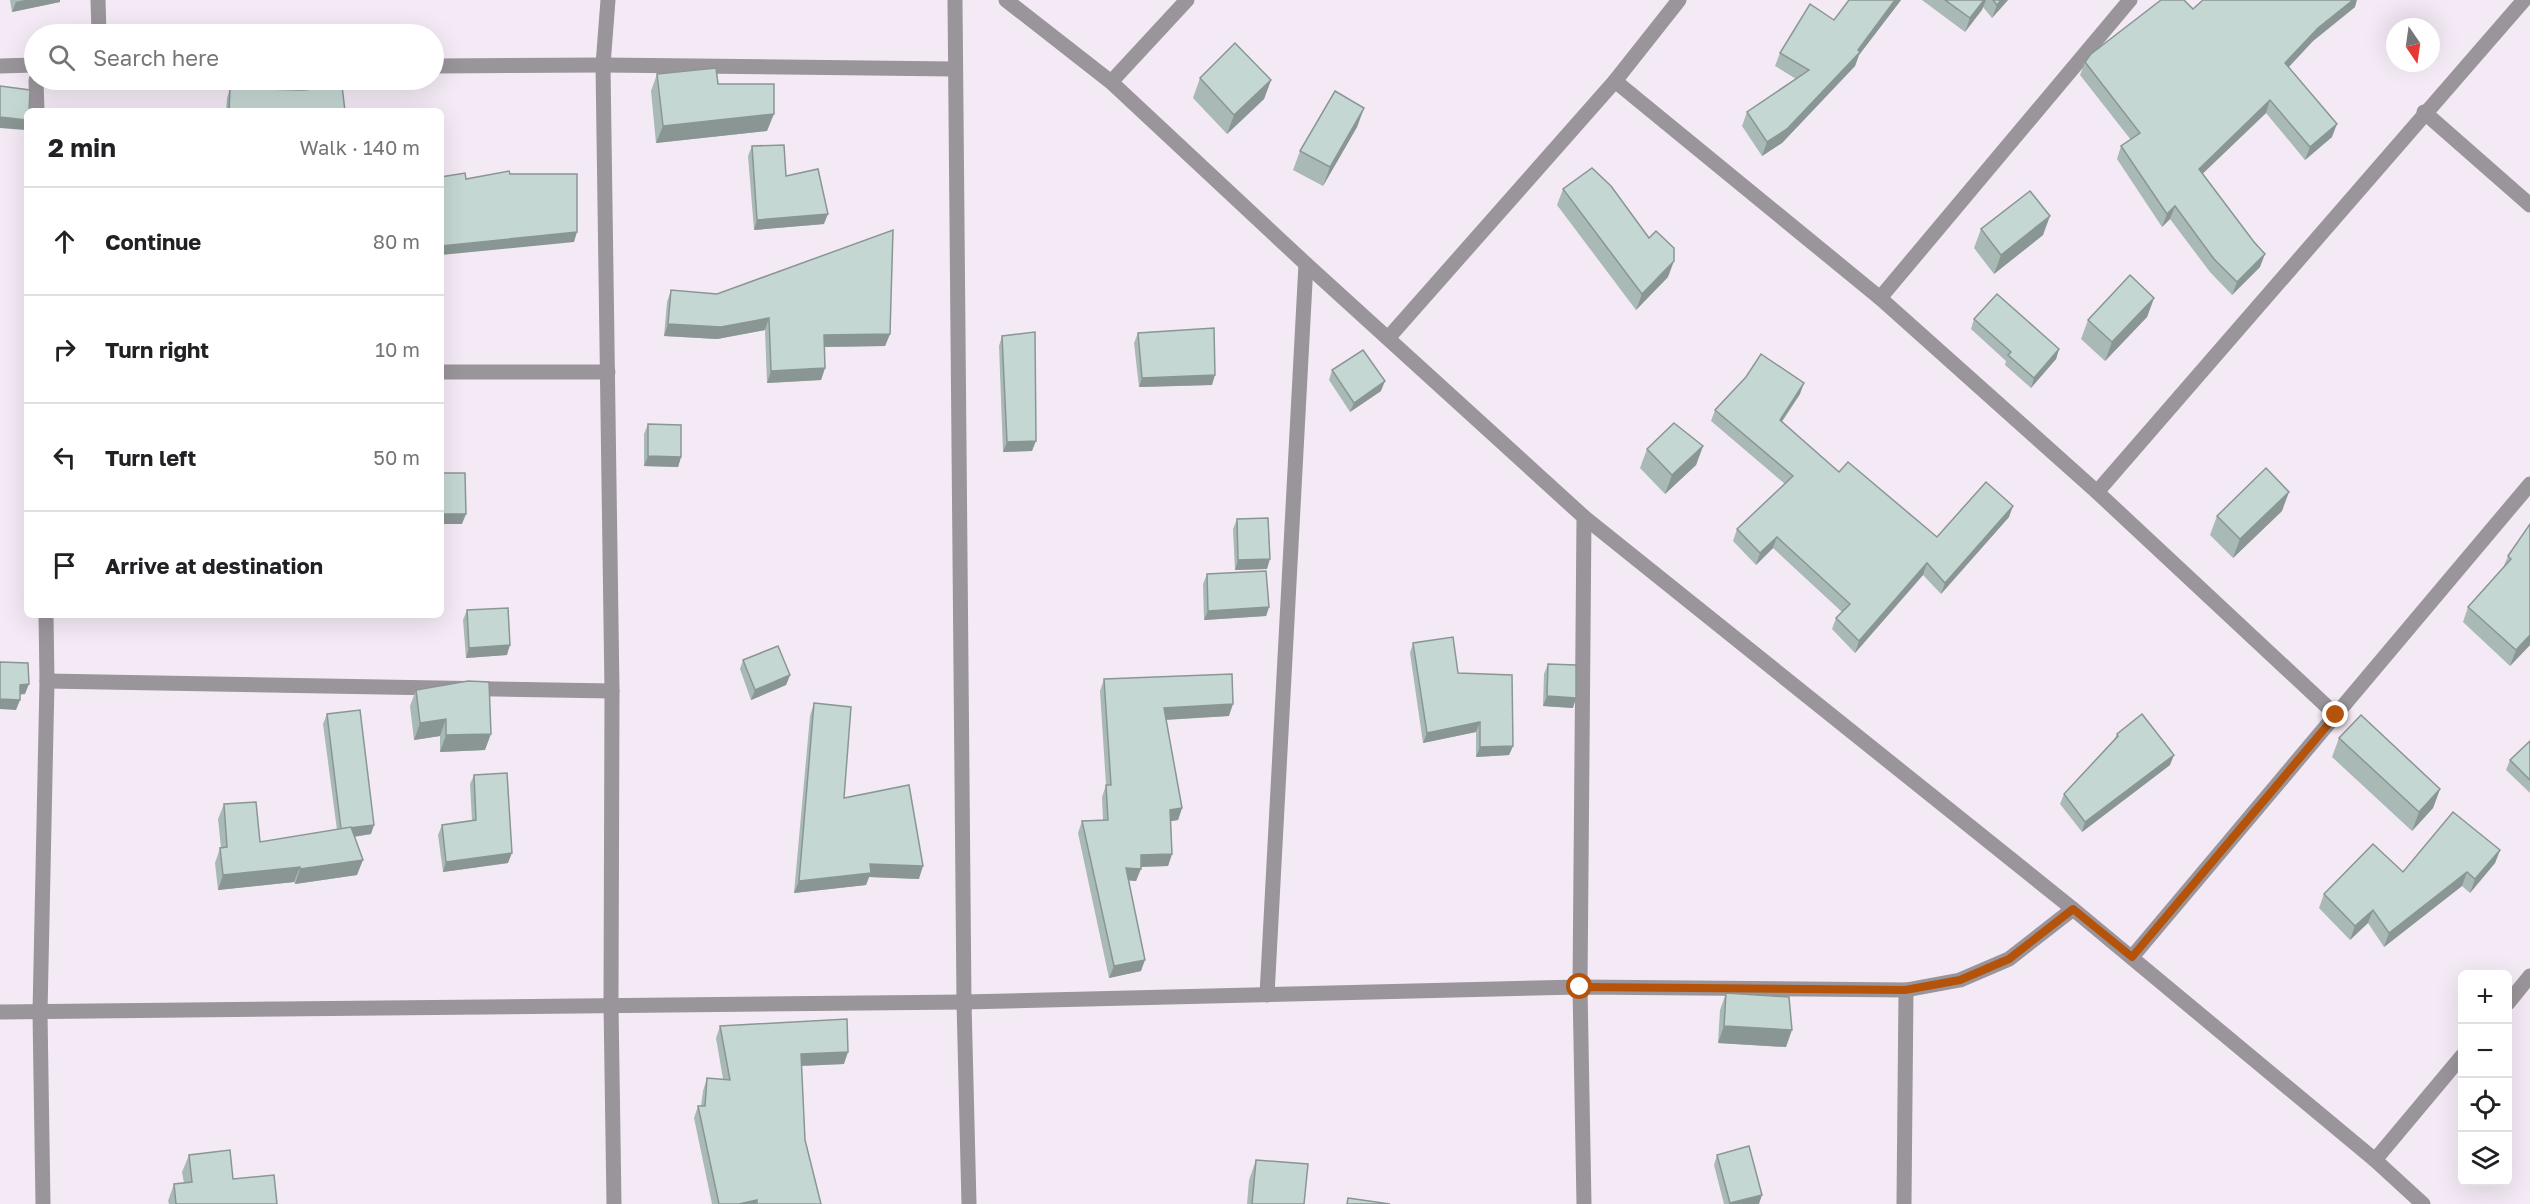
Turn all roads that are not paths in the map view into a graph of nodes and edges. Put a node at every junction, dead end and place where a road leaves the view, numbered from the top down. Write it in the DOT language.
graph roads {
  1 [pos="98,0"];
  2 [pos="608,0"];
  3 [pos="955,0"];
  4 [pos="1006,0"];
  5 [pos="1187,0"];
  6 [pos="1679,0"];
  7 [pos="2130,0"];
  8 [pos="2524,0"];
  9 [pos="99,24"];
  10 [pos="24,65"];
  11 [pos="603,65"];
  12 [pos="0,66"];
  13 [pos="444,66"];
  14 [pos="954,69"];
  15 [pos="1615,81"];
  16 [pos="1111,82"];
  17 [pos="36,90"];
  18 [pos="37,108"];
  19 [pos="2424,112"];
  20 [pos="2530,205"];
  21 [pos="1306,264"];
  22 [pos="1880,298"];
  23 [pos="1389,337"];
  24 [pos="444,372"];
  25 [pos="608,372"];
  26 [pos="2530,484"];
  27 [pos="2097,492"];
  28 [pos="1584,517"];
  29 [pos="46,618"];
  30 [pos="47,681"];
  31 [pos="612,691"];
  32 [pos="2336,715"];
  33 [pos="2073,909"];
  34 [pos="2132,957"];
  35 [pos="2530,976"];
  36 [pos="1580,987"];
  37 [pos="1905,990"];
  38 [pos="1267,995"];
  39 [pos="2512,998"];
  40 [pos="964,1002"];
  41 [pos="611,1004"];
  42 [pos="0,1012"];
  43 [pos="40,1013"];
  44 [pos="2458,1062"];
  45 [pos="2375,1160"];
  46 [pos="43,1204"];
  47 [pos="614,1204"];
  48 [pos="969,1204"];
  49 [pos="1584,1204"];
  50 [pos="1904,1204"];
  51 [pos="2423,1204"];
  1 -- 9 [label="street"];
  2 -- 11 [label="street"];
  3 -- 14 [label="street"];
  4 -- 16 [label="street"];
  5 -- 16 [label="street"];
  6 -- 15 [label="street"];
  7 -- 22 [label="street"];
  8 -- 19 [label="street"];
  10 -- 12 [label="street"];
  11 -- 13 [label="street"];
  11 -- 14 [label="street"];
  11 -- 25 [label="street"];
  14 -- 40 [label="street"];
  15 -- 22 [label="street"];
  15 -- 23 [label="street"];
  16 -- 21 [label="street"];
  17 -- 18 [label="street"];
  19 -- 20 [label="street"];
  19 -- 27 [label="street"];
  21 -- 23 [label="street"];
  21 -- 38 [label="street"];
  22 -- 27 [label="street"];
  23 -- 28 [label="street"];
  24 -- 25 [label="street"];
  25 -- 31 [label="street"];
  26 -- 32 [label="street"];
  27 -- 32 [label="street"];
  28 -- 33 [label="street"];
  28 -- 36 [label="street"];
  29 -- 30 [label="street"];
  30 -- 31 [label="street"];
  30 -- 43 [label="street"];
  31 -- 41 [label="street"];
  32 -- 34 [label="street"];
  33 -- 34 [label="street"];
  33 -- 37 [label="street"];
  34 -- 45 [label="street"];
  35 -- 39 [label="street"];
  36 -- 37 [label="street"];
  36 -- 38 [label="street"];
  36 -- 49 [label="street"];
  37 -- 50 [label="street"];
  38 -- 40 [label="street"];
  40 -- 41 [label="street"];
  40 -- 48 [label="street"];
  41 -- 43 [label="street"];
  41 -- 47 [label="street"];
  42 -- 43 [label="street"];
  43 -- 46 [label="street"];
  44 -- 45 [label="street"];
  45 -- 51 [label="street"];
}
